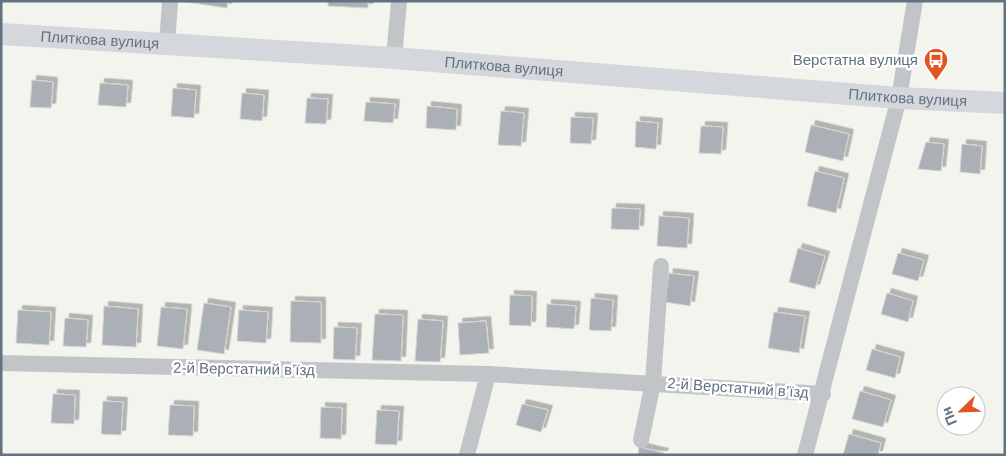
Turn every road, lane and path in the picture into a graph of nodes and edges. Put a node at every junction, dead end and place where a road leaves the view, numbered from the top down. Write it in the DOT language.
graph roads {
  1 [pos="170,1"];
  2 [pos="399,1"];
  3 [pos="915,1"];
  4 [pos="1,34"];
  5 [pos="167,45"];
  6 [pos="394,58"];
  7 [pos="900,98"];
  8 [pos="1005,103"];
  9 [pos="661,266"];
  10 [pos="1,363"];
  11 [pos="488,374"];
  12 [pos="653,383"];
  13 [pos="823,394"];
  14 [pos="641,440"];
  15 [pos="467,455"];
  16 [pos="805,455"];
  1 -- 5 [label="street"];
  2 -- 6 [label="street"];
  3 -- 7 [label="street"];
  4 -- 5 [label="street, Плиткова вулиця"];
  5 -- 6 [label="street, Плиткова вулиця"];
  6 -- 7 [label="street, Плиткова вулиця"];
  7 -- 8 [label="street, Плиткова вулиця"];
  7 -- 13 [label="street"];
  9 -- 12 [label="street, 2-й Верстатний в’їзд"];
  10 -- 11 [label="street, 2-й Верстатний в’їзд"];
  11 -- 12 [label="street, 2-й Верстатний в’їзд"];
  11 -- 15 [label="street"];
  12 -- 13 [label="street, 2-й Верстатний в’їзд"];
  12 -- 14 [label="street, 2-й Верстатний в’їзд"];
  13 -- 16 [label="street"];
}
